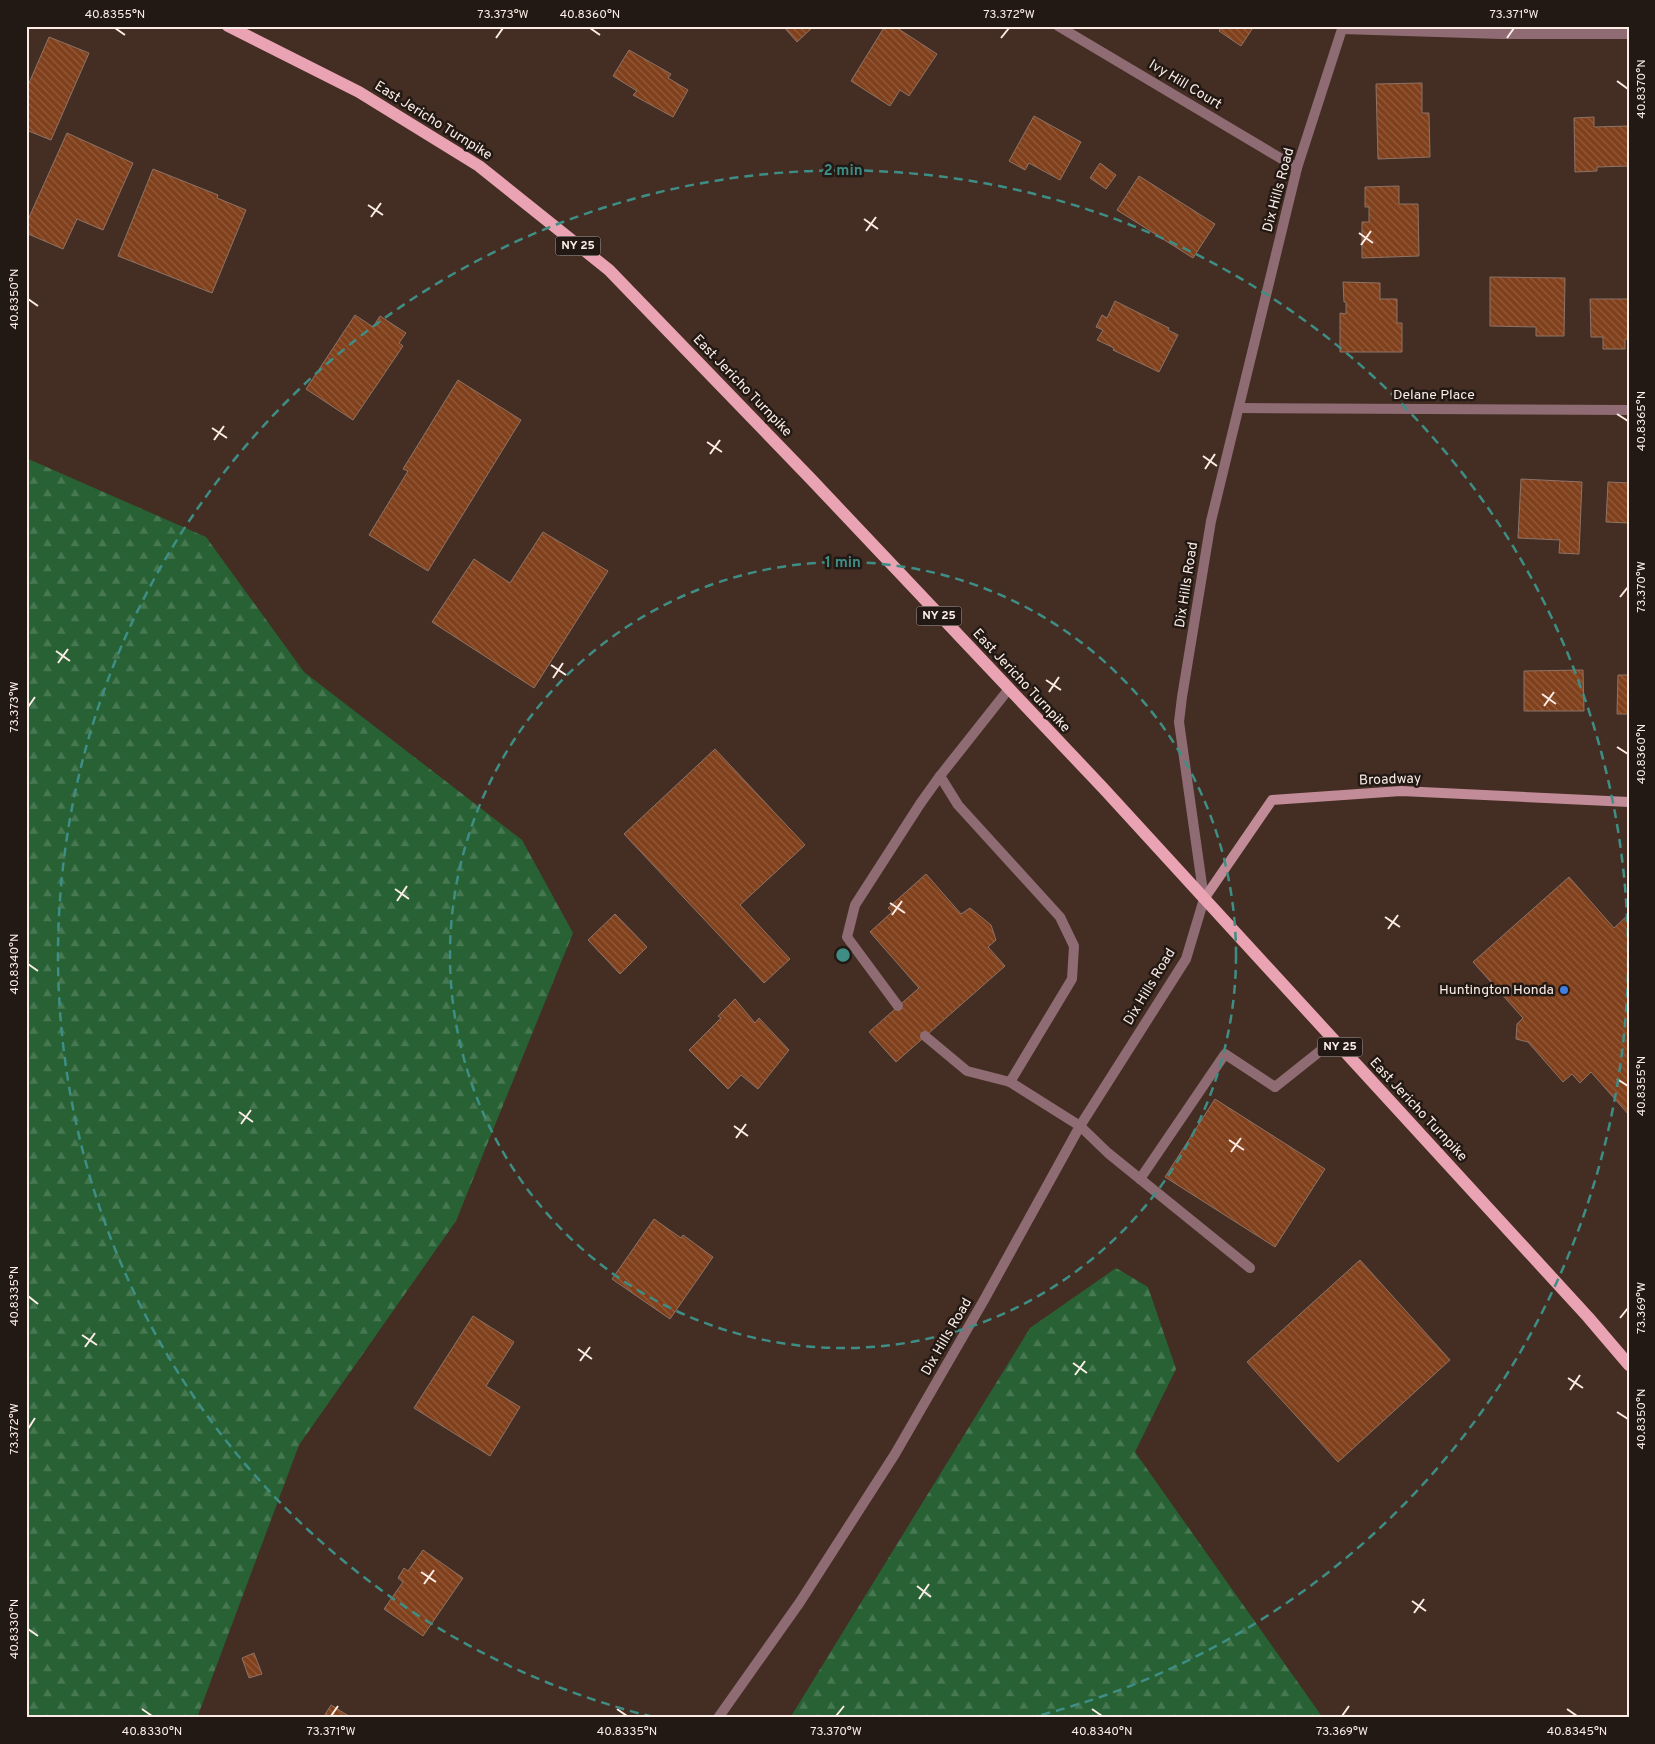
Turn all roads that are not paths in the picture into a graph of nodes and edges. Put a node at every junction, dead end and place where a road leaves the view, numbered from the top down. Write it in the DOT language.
graph roads {
  1 [pos="228,26"];
  2 [pos="1058,26"];
  3 [pos="1342,28"];
  4 [pos="1629,34"];
  5 [pos="1298,168"];
  6 [pos="1238,408"];
  7 [pos="1629,410"];
  8 [pos="1008,690"];
  9 [pos="940,776"];
  10 [pos="1629,802"];
  11 [pos="1204,899"];
  12 [pos="898,1006"];
  13 [pos="925,1036"];
  14 [pos="1334,1040"];
  15 [pos="1010,1082"];
  16 [pos="1080,1126"];
  17 [pos="1140,1179"];
  18 [pos="1250,1268"];
  19 [pos="1629,1365"];
  20 [pos="718,1718"];
  1 -- 8 [label="main road, East Jericho Turnpike / NY 25"];
  2 -- 5 [label="street, Ivy Hill Court"];
  3 -- 4 [label="street"];
  3 -- 5 [label="street, Dix Hills Road"];
  5 -- 6 [label="street, Dix Hills Road"];
  6 -- 7 [label="street, Delane Place"];
  6 -- 11 [label="street, Dix Hills Road"];
  8 -- 9 [label="street"];
  8 -- 11 [label="main road, East Jericho Turnpike / NY 25"];
  9 -- 12 [label="street"];
  9 -- 15 [label="street"];
  10 -- 11 [label="main road, Broadway"];
  11 -- 14 [label="main road, East Jericho Turnpike / NY 25"];
  11 -- 16 [label="street, Dix Hills Road"];
  13 -- 15 [label="street"];
  14 -- 17 [label="street"];
  14 -- 19 [label="main road, East Jericho Turnpike / NY 25"];
  15 -- 16 [label="street"];
  16 -- 17 [label="street"];
  16 -- 20 [label="street, Dix Hills Road"];
  17 -- 18 [label="street"];
}
